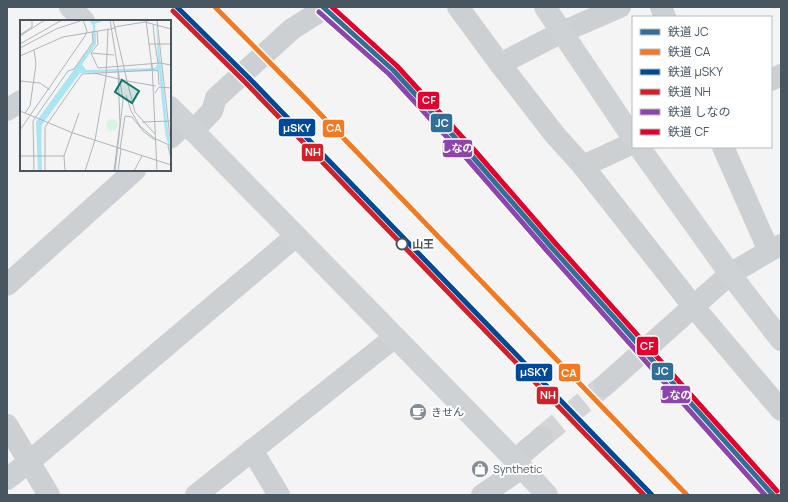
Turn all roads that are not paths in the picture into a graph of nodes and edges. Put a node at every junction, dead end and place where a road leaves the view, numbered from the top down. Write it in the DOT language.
graph roads {
  1 [pos="70,7"];
  2 [pos="327,7"];
  3 [pos="458,7"];
  4 [pos="545,7"];
  5 [pos="620,7"];
  6 [pos="83,20"];
  7 [pos="562,32"];
  8 [pos="500,64"];
  9 [pos="781,75"];
  10 [pos="772,80"];
  11 [pos="20,102"];
  12 [pos="171,108"];
  13 [pos="7,110"];
  14 [pos="190,127"];
  15 [pos="171,137"];
  16 [pos="632,137"];
  17 [pos="632,143"];
  18 [pos="640,148"];
  19 [pos="724,148"];
  20 [pos="583,166"];
  21 [pos="133,171"];
  22 [pos="296,236"];
  23 [pos="775,248"];
  24 [pos="730,274"];
  25 [pos="7,285"];
  26 [pos="693,306"];
  27 [pos="396,337"];
  28 [pos="781,340"];
  29 [pos="604,386"];
  30 [pos="781,410"];
  31 [pos="7,425"];
  32 [pos="542,437"];
  33 [pos="252,450"];
  34 [pos="29,462"];
  35 [pos="519,464"];
  36 [pos="7,479"];
  37 [pos="49,495"];
  38 [pos="196,495"];
  39 [pos="279,495"];
  40 [pos="482,495"];
  41 [pos="547,495"];
  1 -- 6 [label="street"];
  2 -- 14 [label="street"];
  3 -- 8 [label="street"];
  4 -- 7 [label="street"];
  5 -- 7 [label="street"];
  7 -- 8 [label="street"];
  7 -- 16 [label="street"];
  8 -- 20 [label="street"];
  9 -- 10 [label="street"];
  11 -- 13 [label="street"];
  12 -- 14 [label="street"];
  14 -- 15 [label="street"];
  14 -- 22 [label="street"];
  17 -- 20 [label="street"];
  18 -- 24 [label="street"];
  19 -- 23 [label="street"];
  20 -- 26 [label="street"];
  21 -- 25 [label="street"];
  22 -- 27 [label="street"];
  22 -- 34 [label="street"];
  23 -- 24 [label="street"];
  24 -- 26 [label="street"];
  24 -- 28 [label="street"];
  26 -- 29 [label="street"];
  26 -- 30 [label="street"];
  27 -- 33 [label="street"];
  27 -- 35 [label="street"];
  31 -- 34 [label="street"];
  32 -- 35 [label="street"];
  33 -- 38 [label="street"];
  33 -- 39 [label="street"];
  34 -- 36 [label="street"];
  34 -- 37 [label="street"];
  35 -- 40 [label="street"];
  35 -- 41 [label="street"];
}
